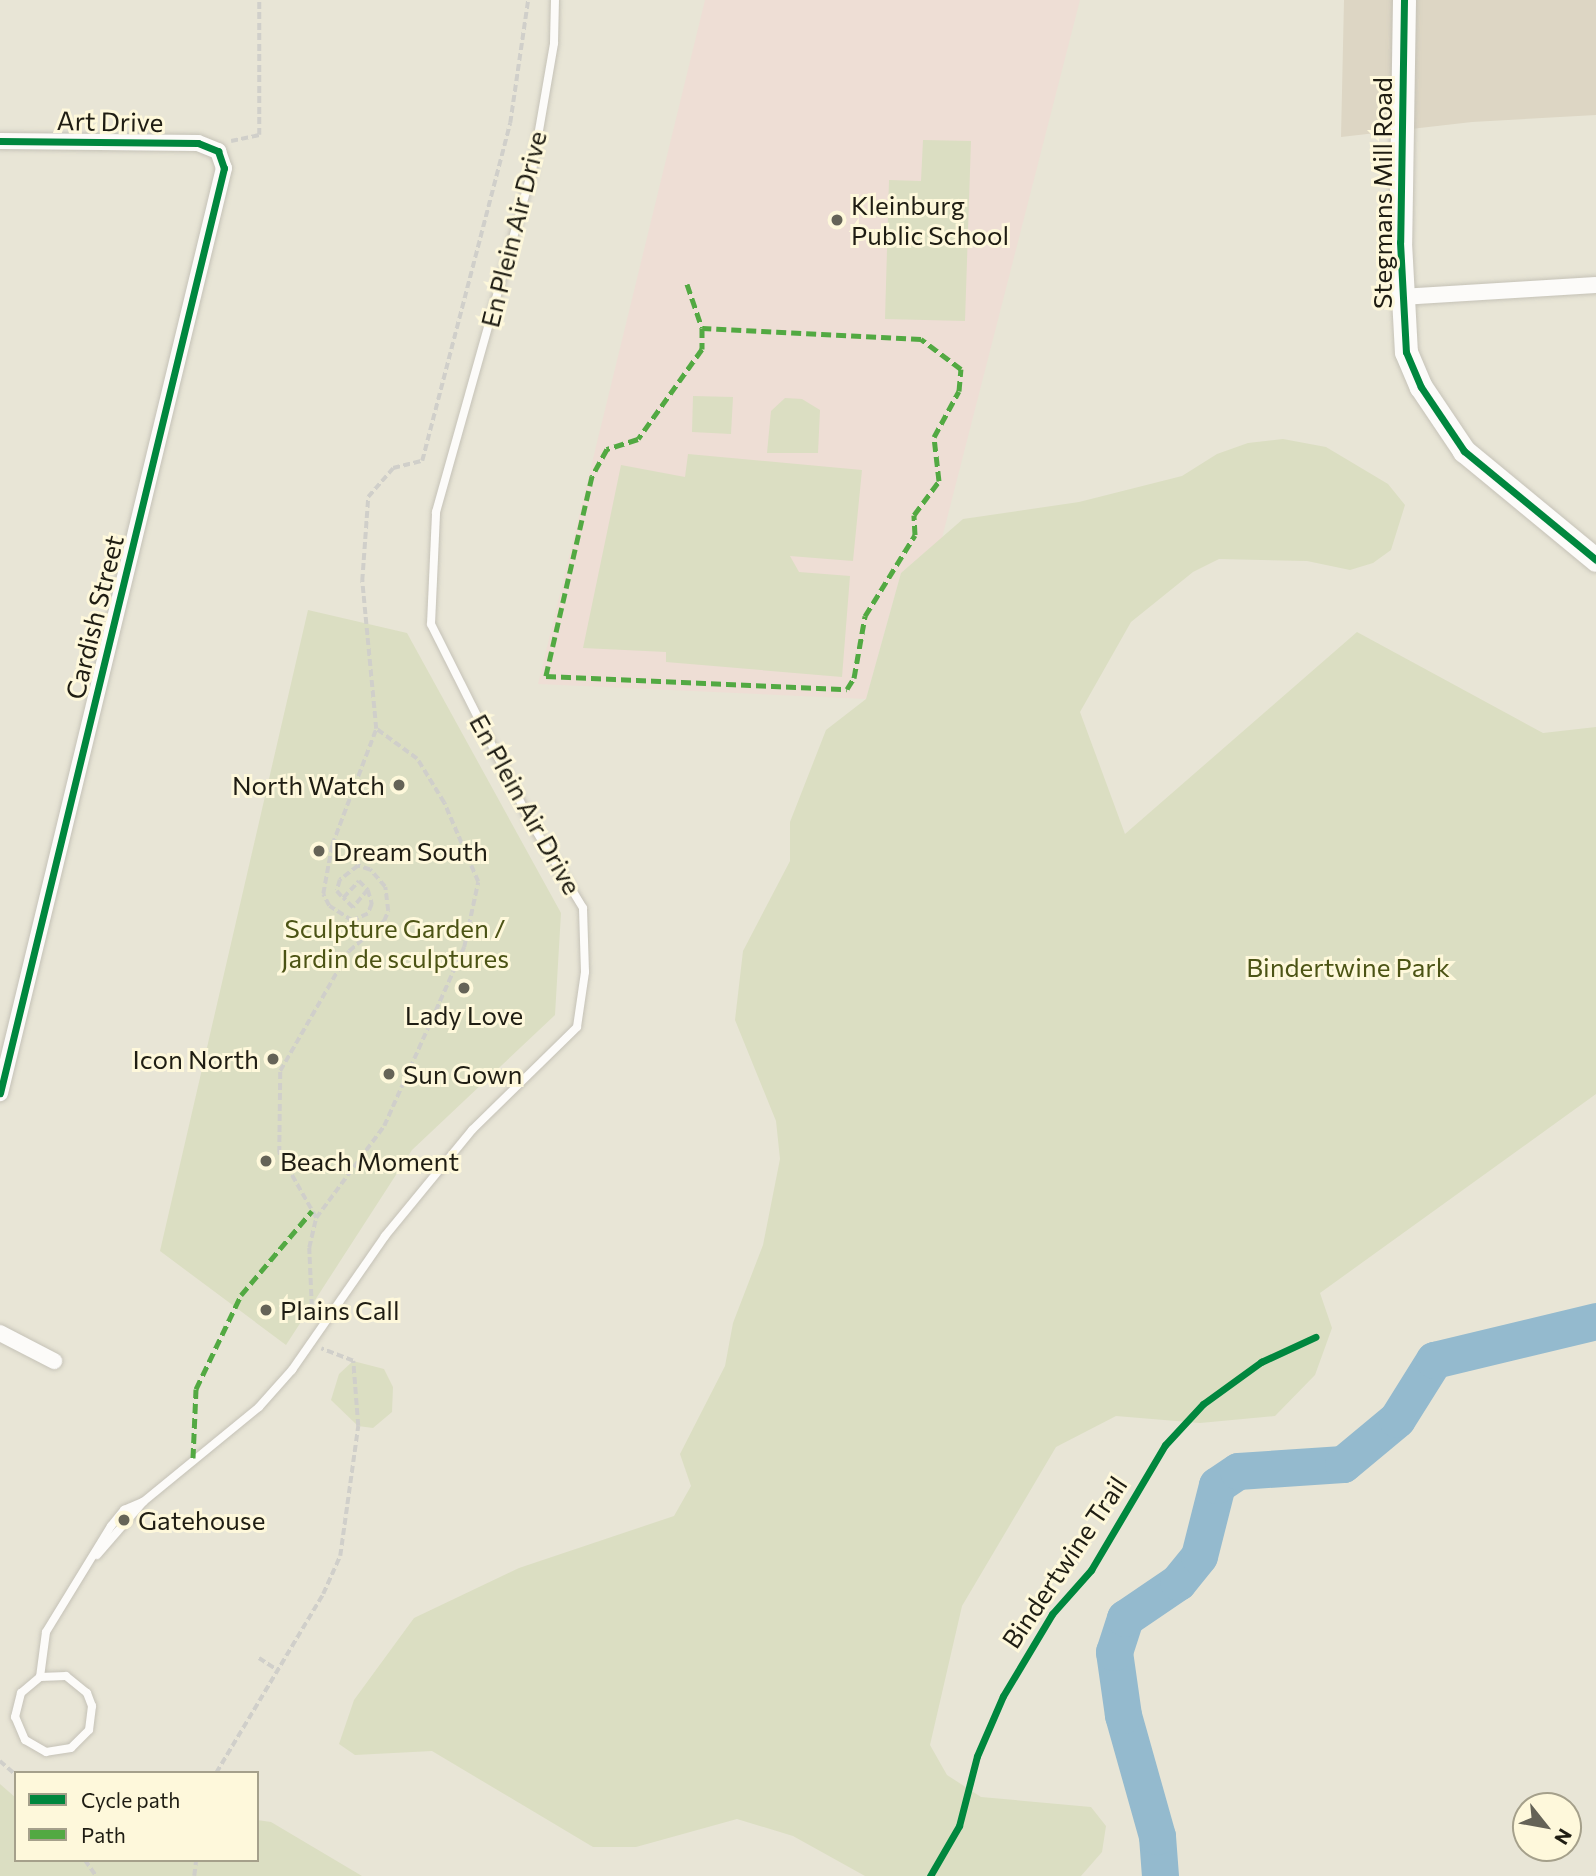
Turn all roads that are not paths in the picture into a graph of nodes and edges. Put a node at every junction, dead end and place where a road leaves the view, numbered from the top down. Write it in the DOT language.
graph roads {
  1 [pos="555,0"];
  2 [pos="1404,0"];
  3 [pos="0,141"];
  4 [pos="218,151"];
  5 [pos="1596,285"];
  6 [pos="1401,297"];
  7 [pos="1596,560"];
  8 [pos="0,1093"];
  9 [pos="0,1333"];
  10 [pos="54,1361"];
  11 [pos="40,1677"];
  1 -- 11 [label="lane, En Plein Air Drive"];
  2 -- 6 [label="street, Stegmans Mill Road"];
  3 -- 4 [label="street, Art Drive"];
  4 -- 8 [label="street, Cardish Street"];
  5 -- 6 [label="street"];
  6 -- 7 [label="street, Stegmans Mill Road"];
  9 -- 10 [label="street"];
  11 -- 11 [label="lane"];
}
